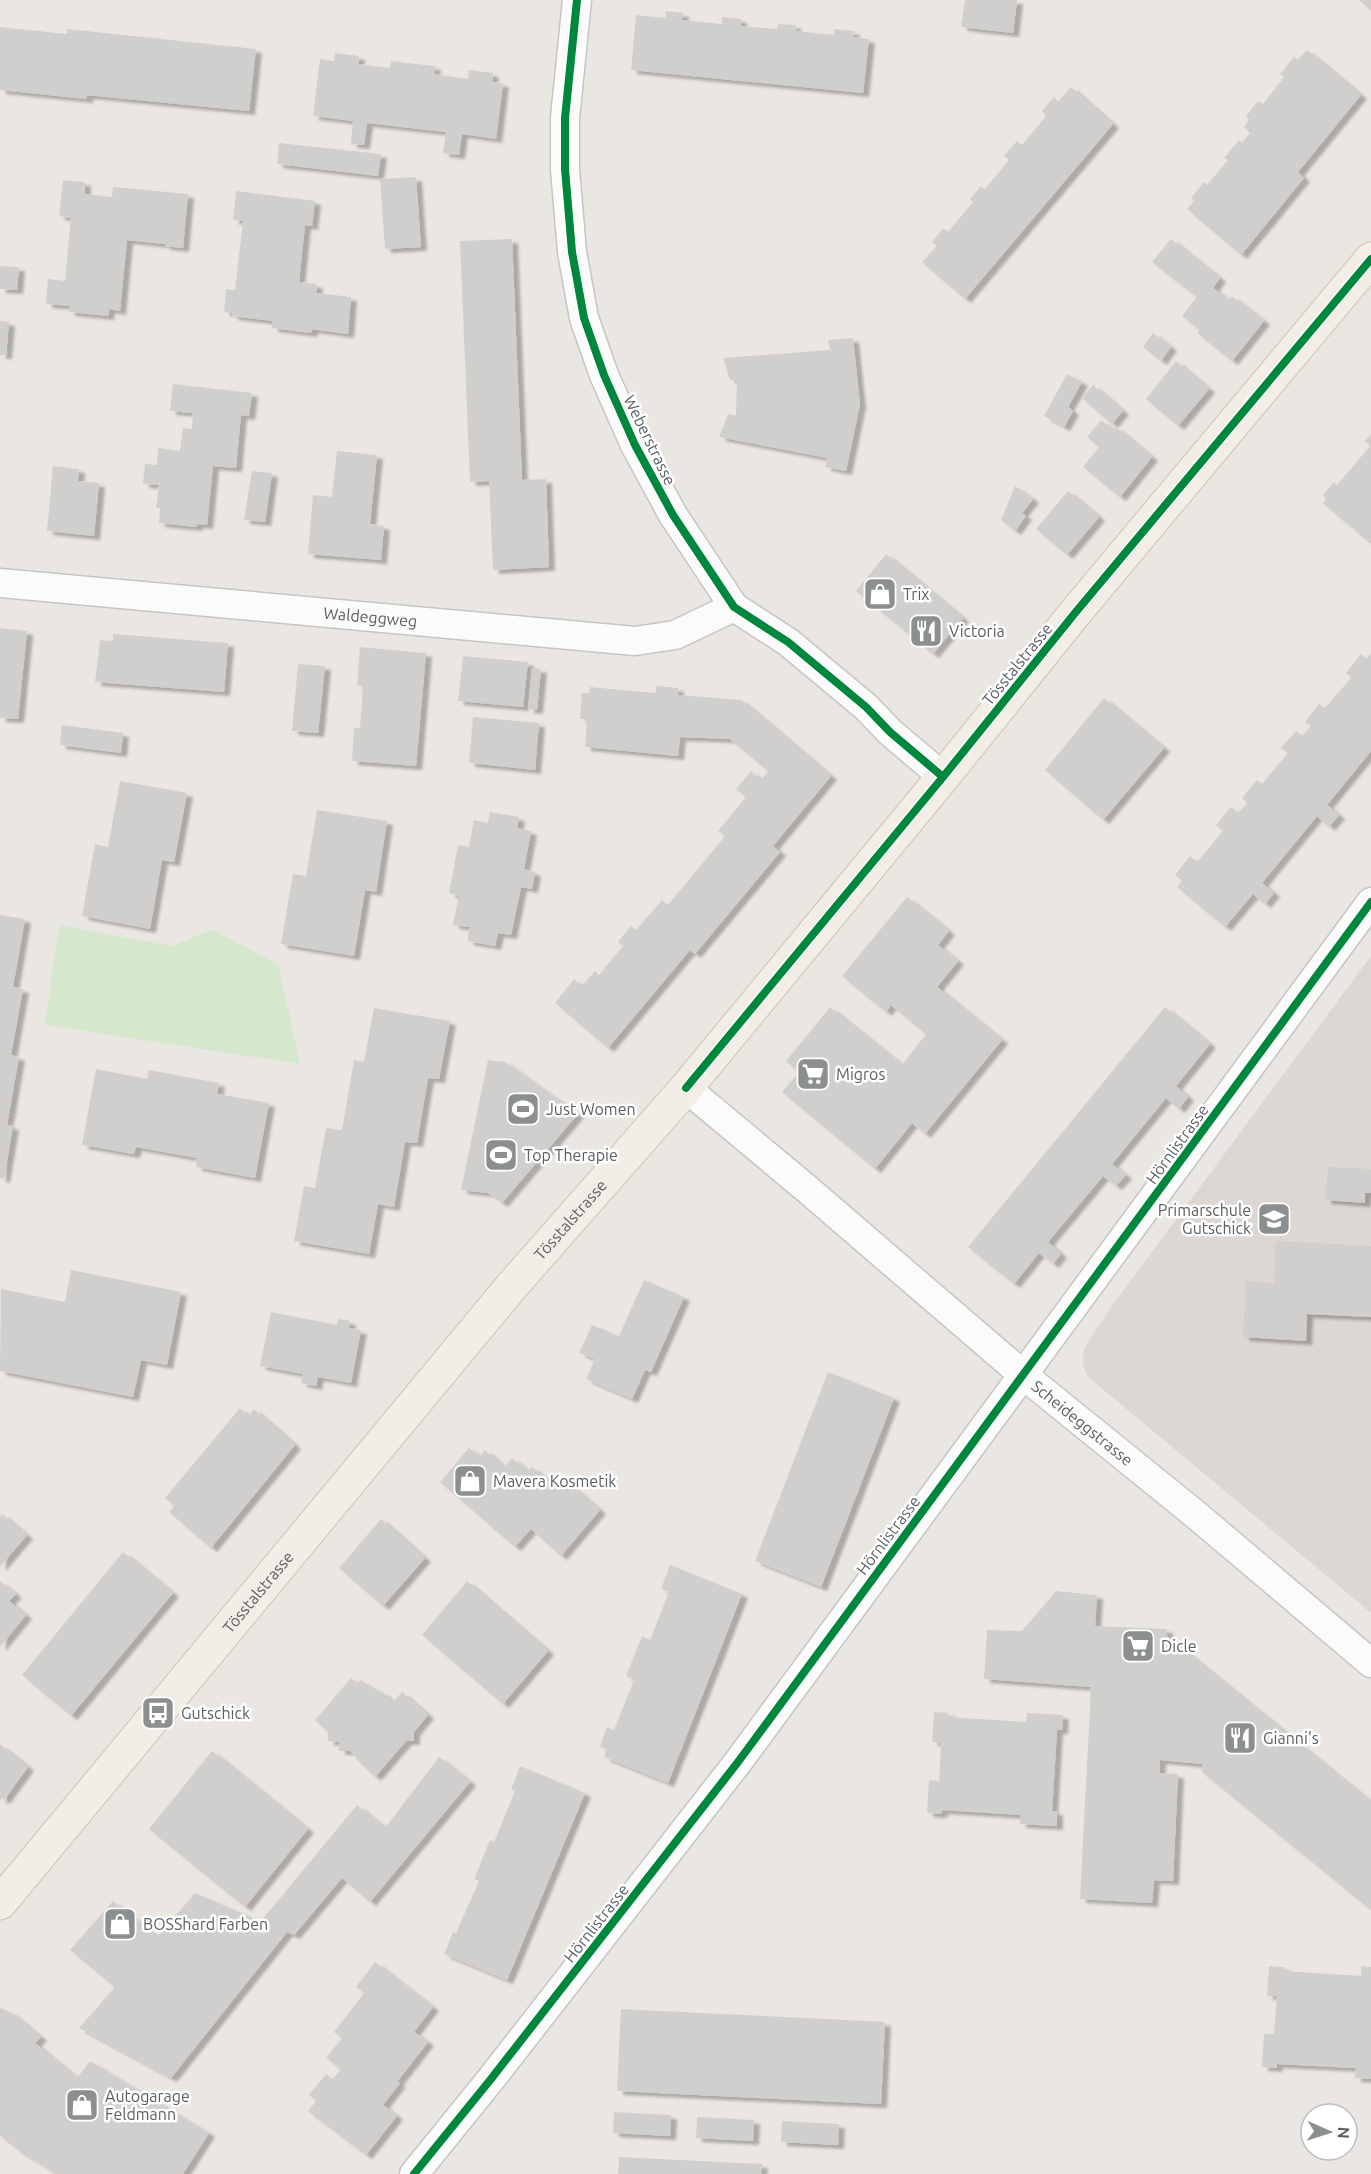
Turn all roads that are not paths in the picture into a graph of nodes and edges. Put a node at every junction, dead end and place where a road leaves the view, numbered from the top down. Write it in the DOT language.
graph roads {
  1 [pos="577,0"];
  2 [pos="1371,259"];
  3 [pos="0,583"];
  4 [pos="734,607"];
  5 [pos="944,777"];
  6 [pos="1371,903"];
  7 [pos="686,1088"];
  8 [pos="1022,1374"];
  9 [pos="1371,1663"];
  10 [pos="0,1903"];
  11 [pos="414,2174"];
  1 -- 4 [label="street, Weberstrasse"];
  2 -- 5 [label="main road, Tösstalstrasse"];
  3 -- 4 [label="street, Waldeggweg"];
  4 -- 5 [label="street, Weberstrasse"];
  5 -- 7 [label="main road, Tösstalstrasse"];
  6 -- 8 [label="street, Hörnlistrasse"];
  7 -- 8 [label="street, Scheideggstrasse"];
  7 -- 10 [label="main road, Tösstalstrasse"];
  8 -- 9 [label="street, Scheideggstrasse"];
  8 -- 11 [label="street, Hörnlistrasse"];
}
